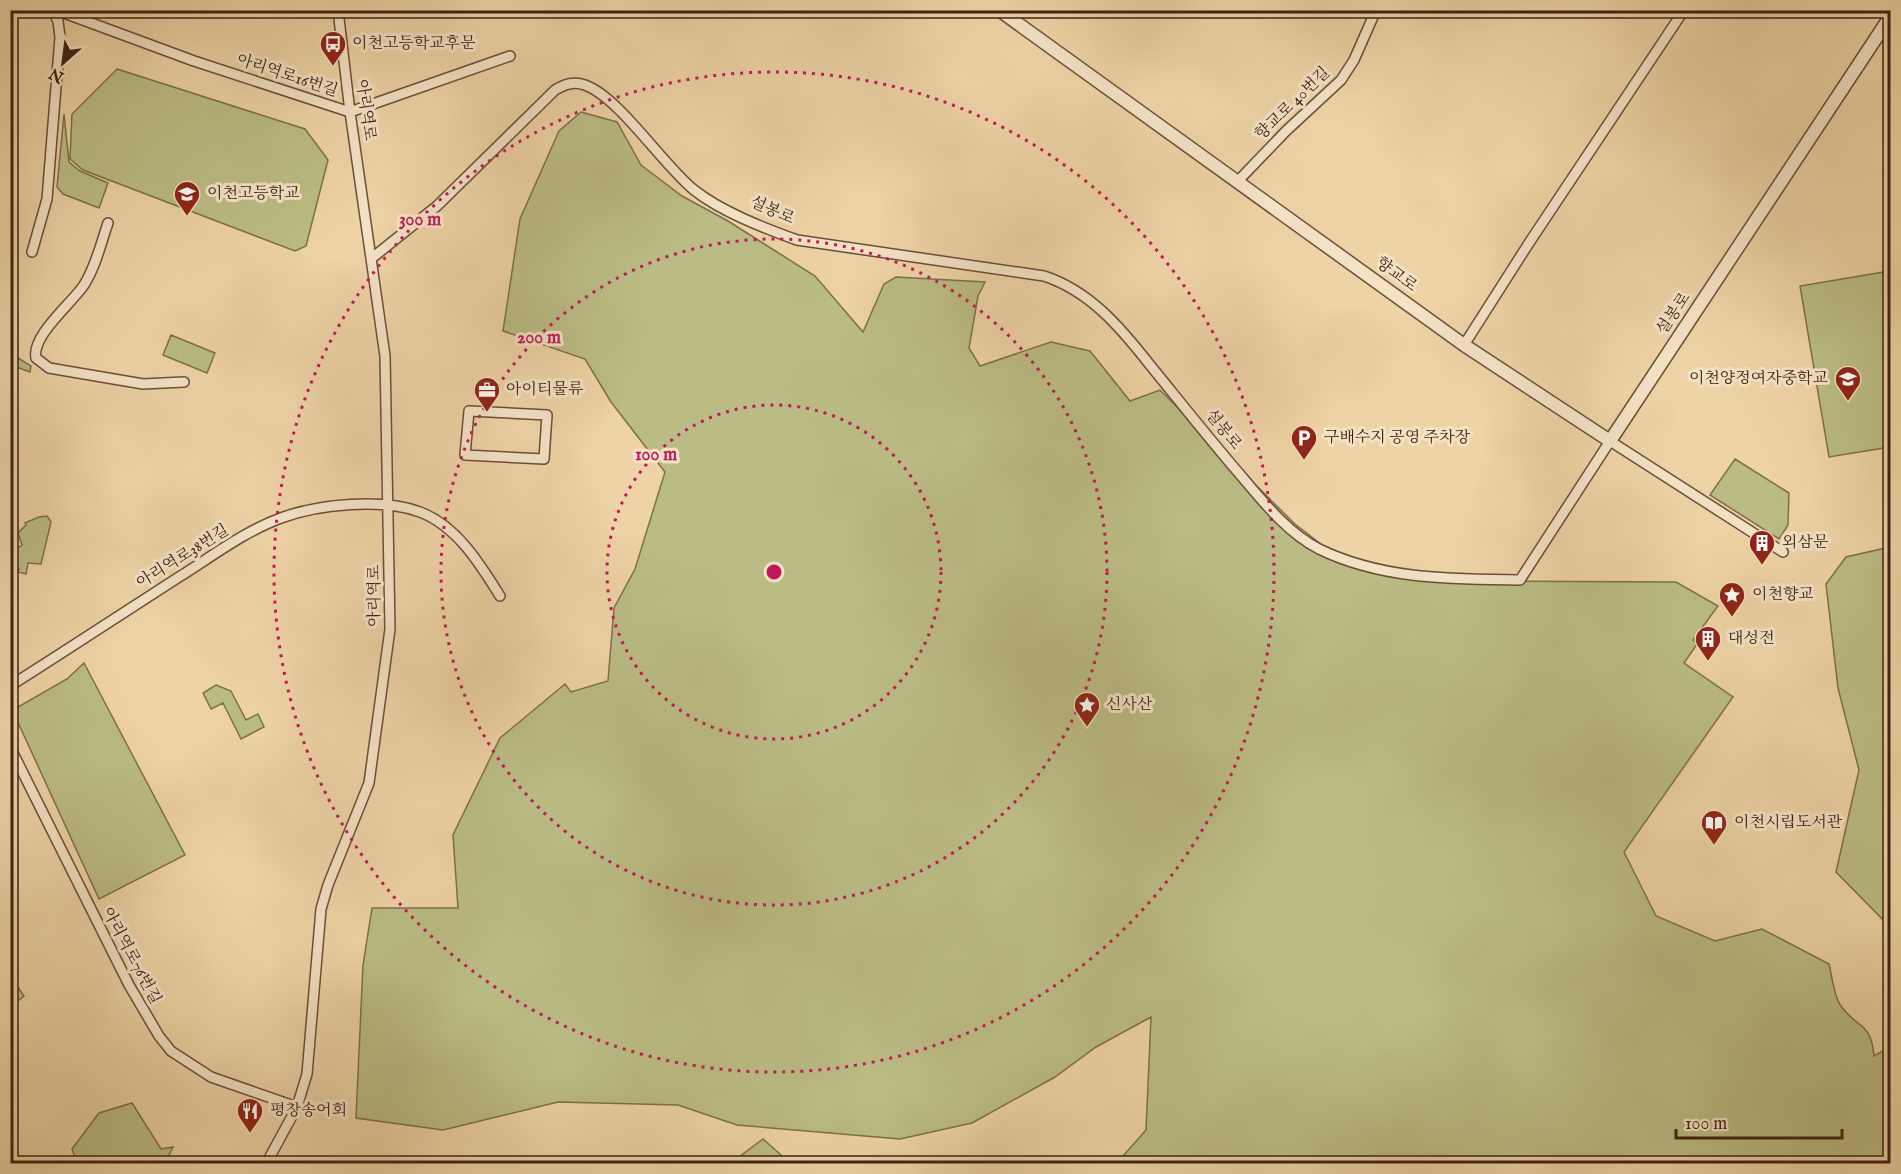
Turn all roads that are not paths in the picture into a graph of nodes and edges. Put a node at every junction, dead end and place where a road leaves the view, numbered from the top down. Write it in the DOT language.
graph roads {
  1 [pos="54,10"];
  2 [pos="338,10"];
  3 [pos="999,10"];
  4 [pos="1376,10"];
  5 [pos="1684,10"];
  6 [pos="1890,17"];
  7 [pos="510,56"];
  8 [pos="350,112"];
  9 [pos="1237,182"];
  10 [pos="108,223"];
  11 [pos="32,252"];
  12 [pos="372,258"];
  13 [pos="1464,345"];
  14 [pos="184,382"];
  15 [pos="1610,441"];
  16 [pos="544,459"];
  17 [pos="390,505"];
  18 [pos="1783,552"];
  19 [pos="500,596"];
  20 [pos="10,686"];
  21 [pos="10,747"];
  22 [pos="297,1107"];
  23 [pos="266,1164"];
  1 -- 8 [label="street, 아리역로16번길"];
  1 -- 11 [label="street"];
  2 -- 8 [label="street, 아리역로"];
  3 -- 9 [label="street, 향교로"];
  4 -- 9 [label="street, 향교로 40번길"];
  5 -- 13 [label="street"];
  6 -- 15 [label="street, 설봉로"];
  7 -- 8 [label="street, 아리역로16번길"];
  8 -- 12 [label="street, 아리역로"];
  9 -- 13 [label="street, 향교로"];
  10 -- 14 [label="street"];
  12 -- 15 [label="street, 설봉로"];
  12 -- 17 [label="street, 아리역로"];
  13 -- 15 [label="street, 향교로"];
  15 -- 18 [label="street, 향교로"];
  16 -- 16 [label="street"];
  17 -- 19 [label="street, 아리역로38번길"];
  17 -- 20 [label="street, 아리역로38번길"];
  17 -- 22 [label="street, 아리역로"];
  21 -- 22 [label="street, 아리역로76번길"];
  22 -- 23 [label="street, 아리역로"];
}
